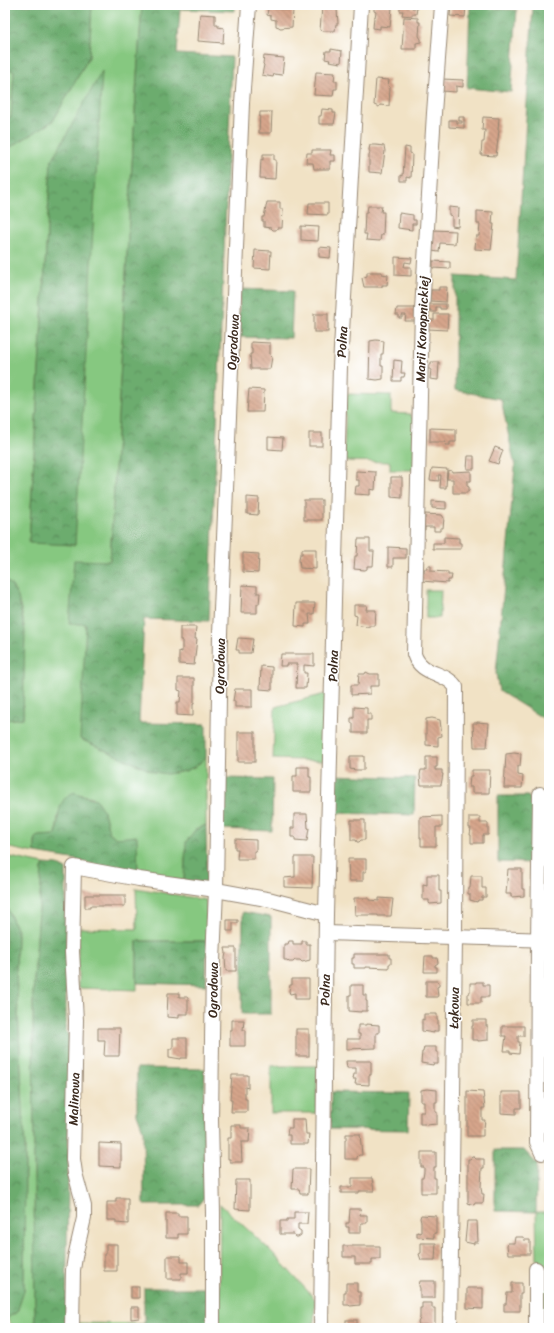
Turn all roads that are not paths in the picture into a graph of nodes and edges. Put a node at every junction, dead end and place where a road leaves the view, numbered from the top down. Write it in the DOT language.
graph roads {
  1 [pos="249,5"];
  2 [pos="361,5"];
  3 [pos="442,5"];
  4 [pos="456,687"];
  5 [pos="540,794"];
  6 [pos="216,890"];
  7 [pos="326,914"];
  8 [pos="326,933"];
  9 [pos="455,938"];
  10 [pos="543,940"];
  11 [pos="542,1153"];
  12 [pos="536,1269"];
  13 [pos="72,1328"];
  14 [pos="213,1328"];
  15 [pos="321,1328"];
  16 [pos="450,1328"];
  17 [pos="536,1328"];
  1 -- 6 [label="street, Ogrodowa"];
  2 -- 7 [label="street, Polna"];
  3 -- 4 [label="street, Marii Konopnickiej"];
  4 -- 9 [label="street, Łąkowa"];
  5 -- 10 [label="street"];
  6 -- 7 [label="street"];
  6 -- 13 [label="street, Malinowa"];
  6 -- 14 [label="street, Ogrodowa"];
  7 -- 8 [label="street, Polna"];
  8 -- 9 [label="street"];
  8 -- 15 [label="street, Polna"];
  9 -- 10 [label="street"];
  9 -- 16 [label="street, Łąkowa"];
  10 -- 11 [label="street"];
  12 -- 17 [label="street"];
}
